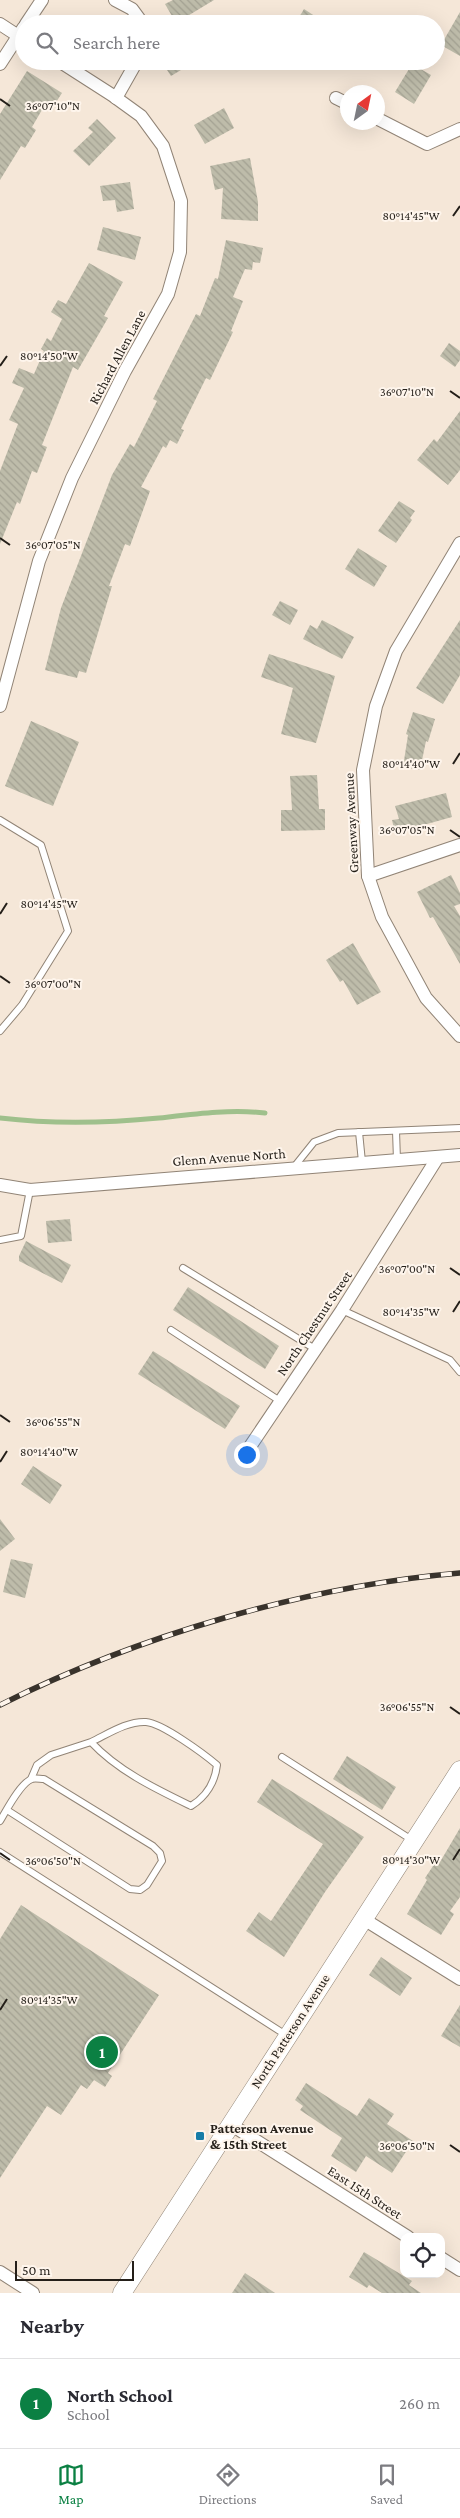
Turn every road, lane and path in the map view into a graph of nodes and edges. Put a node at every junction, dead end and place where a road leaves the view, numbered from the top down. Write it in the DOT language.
graph roads {
  1 [pos="42,0"];
  2 [pos="115,0"];
  3 [pos="33,15"];
  4 [pos="136,15"];
  5 [pos="0,24"];
  6 [pos="15,29"];
  7 [pos="15,42"];
  8 [pos="0,64"];
  9 [pos="73,70"];
  10 [pos="132,70"];
  11 [pos="116,98"];
  12 [pos="385,123"];
  13 [pos="460,129"];
  14 [pos="460,544"];
  15 [pos="0,706"];
  16 [pos="0,820"];
  17 [pos="460,845"];
  18 [pos="368,876"];
  19 [pos="0,1031"];
  20 [pos="460,1036"];
  21 [pos="460,1128"];
  22 [pos="396,1130"];
  23 [pos="359,1132"];
  24 [pos="460,1155"];
  25 [pos="438,1157"];
  26 [pos="397,1160"];
  27 [pos="362,1162"];
  28 [pos="294,1168"];
  29 [pos="0,1185"];
  30 [pos="30,1190"];
  31 [pos="0,1240"];
  32 [pos="183,1268"];
  33 [pos="342,1310"];
  34 [pos="171,1330"];
  35 [pos="315,1349"];
  36 [pos="460,1372"];
  37 [pos="280,1401"];
  38 [pos="245,1454"];
  39 [pos="91,1742"];
  40 [pos="282,1757"];
  41 [pos="460,1770"];
  42 [pos="31,1779"];
  43 [pos="7,1810"];
  44 [pos="0,1821"];
  45 [pos="413,1840"];
  46 [pos="0,1852"];
  47 [pos="362,1918"];
  48 [pos="460,1979"];
  49 [pos="287,2036"];
  50 [pos="230,2124"];
  51 [pos="402,2233"];
  52 [pos="445,2261"];
  53 [pos="460,2270"];
  54 [pos="0,2272"];
  55 [pos="33,2293"];
  56 [pos="122,2293"];
  1 -- 3 [label="street"];
  2 -- 4 [label="street"];
  5 -- 6 [label="street"];
  7 -- 8 [label="street"];
  9 -- 11 [label="street, Richard Allen Lane"];
  10 -- 11 [label="street"];
  11 -- 15 [label="street, Richard Allen Lane"];
  12 -- 13 [label="street"];
  14 -- 18 [label="street, Greenway Avenue"];
  16 -- 19 [label="lane"];
  17 -- 18 [label="street"];
  18 -- 20 [label="street, Greenway Avenue"];
  21 -- 22 [label="lane"];
  22 -- 23 [label="lane"];
  22 -- 26 [label="lane"];
  23 -- 27 [label="lane"];
  23 -- 28 [label="lane"];
  24 -- 25 [label="street, Glenn Avenue North"];
  25 -- 26 [label="street, Glenn Avenue North"];
  25 -- 33 [label="street, North Chestnut Street"];
  26 -- 27 [label="street, Glenn Avenue North"];
  27 -- 28 [label="street, Glenn Avenue North"];
  28 -- 30 [label="street, Glenn Avenue North"];
  29 -- 30 [label="street, Glenn Avenue North"];
  30 -- 31 [label="lane"];
  32 -- 35 [label="lane"];
  33 -- 35 [label="street, North Chestnut Street"];
  33 -- 36 [label="lane"];
  34 -- 37 [label="lane"];
  35 -- 37 [label="street, North Chestnut Street"];
  37 -- 38 [label="street, North Chestnut Street"];
  39 -- 39 [label="lane"];
  39 -- 42 [label="lane"];
  40 -- 45 [label="lane"];
  41 -- 45 [label="main road, North Patterson Avenue"];
  42 -- 43 [label="lane"];
  42 -- 43 [label="lane"];
  43 -- 44 [label="lane"];
  45 -- 47 [label="main road, North Patterson Avenue"];
  46 -- 49 [label="lane"];
  47 -- 48 [label="street"];
  47 -- 49 [label="main road, North Patterson Avenue"];
  49 -- 50 [label="main road, North Patterson Avenue"];
  50 -- 51 [label="street, East 15th Street"];
  50 -- 56 [label="main road, North Patterson Avenue"];
  52 -- 53 [label="street"];
  54 -- 55 [label="street"];
}
